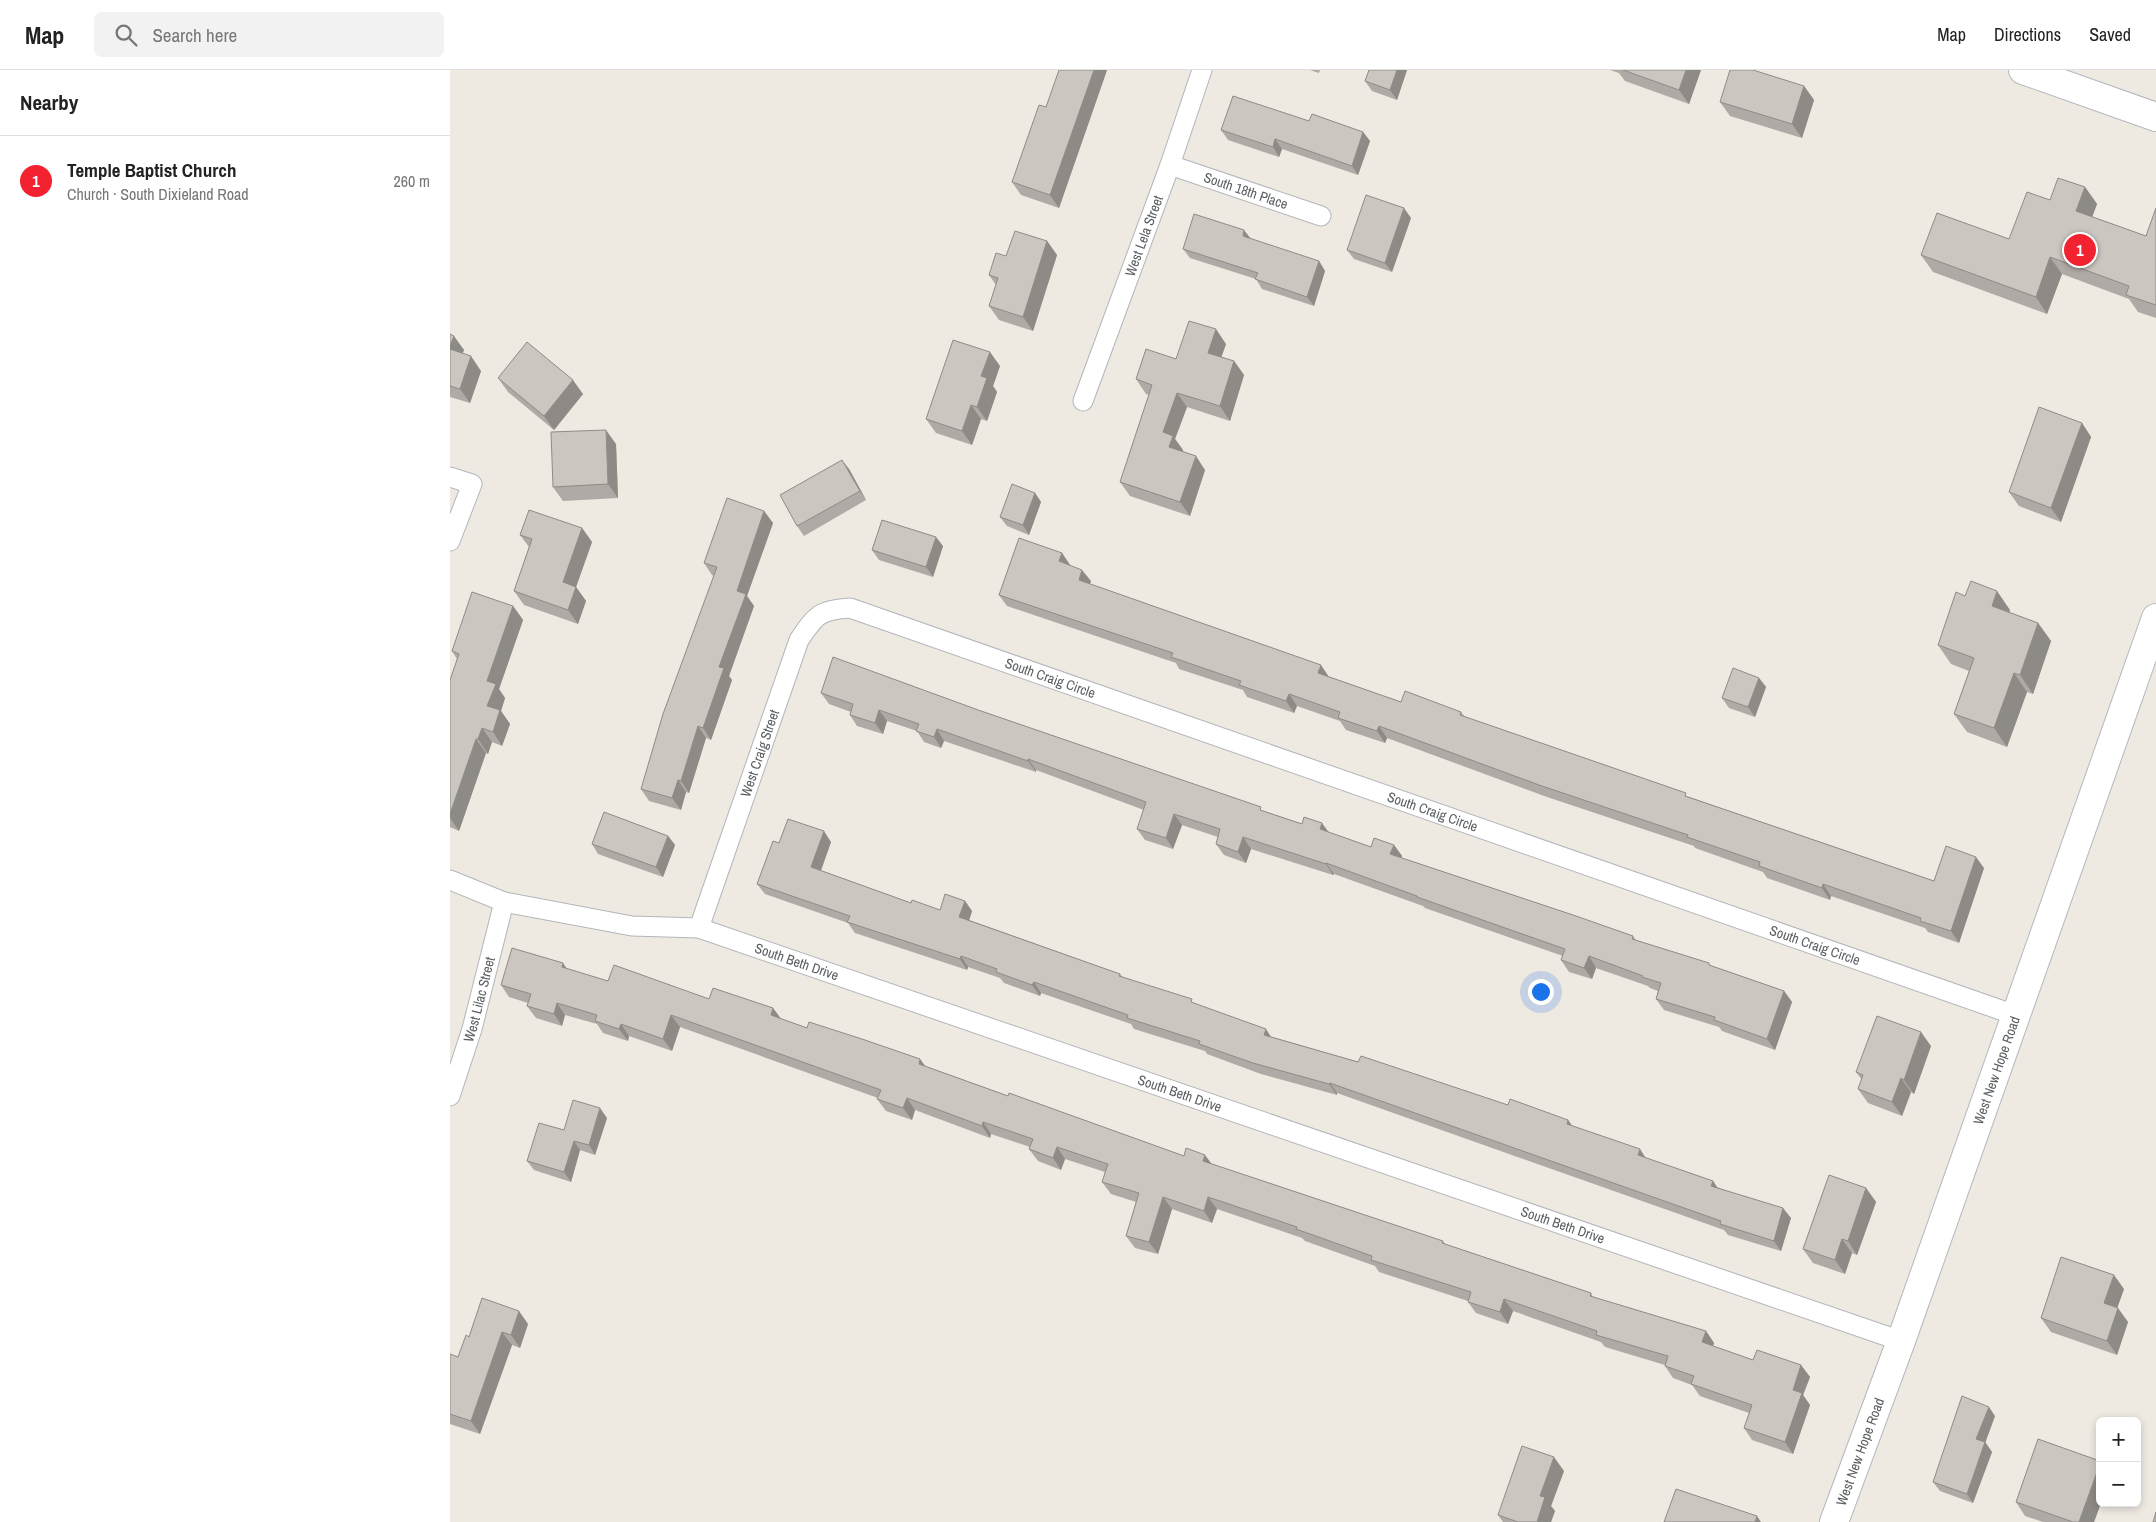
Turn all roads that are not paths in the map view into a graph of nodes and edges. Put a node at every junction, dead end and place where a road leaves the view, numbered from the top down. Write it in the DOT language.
graph roads {
  1 [pos="1202,70"];
  2 [pos="2023,70"];
  3 [pos="2156,117"];
  4 [pos="1170,165"];
  5 [pos="1321,216"];
  6 [pos="1083,401"];
  7 [pos="450,477"];
  8 [pos="450,541"];
  9 [pos="850,608"];
  10 [pos="2156,618"];
  11 [pos="450,880"];
  12 [pos="504,902"];
  13 [pos="699,928"];
  14 [pos="2015,1015"];
  15 [pos="450,1096"];
  16 [pos="1901,1341"];
  17 [pos="1843,1519"];
  1 -- 4 [label="street, West Lela Street"];
  2 -- 3 [label="main road"];
  4 -- 5 [label="street, South 18th Place"];
  4 -- 6 [label="street, West Lela Street"];
  7 -- 8 [label="street"];
  9 -- 13 [label="street, West Craig Street"];
  9 -- 14 [label="street, South Craig Circle"];
  10 -- 14 [label="main road, West New Hope Road"];
  11 -- 12 [label="street, South Beth Drive"];
  12 -- 13 [label="street, South Beth Drive"];
  12 -- 15 [label="street, West Lilac Street"];
  13 -- 16 [label="street, South Beth Drive"];
  14 -- 16 [label="main road, West New Hope Road"];
  16 -- 17 [label="main road, West New Hope Road"];
}
